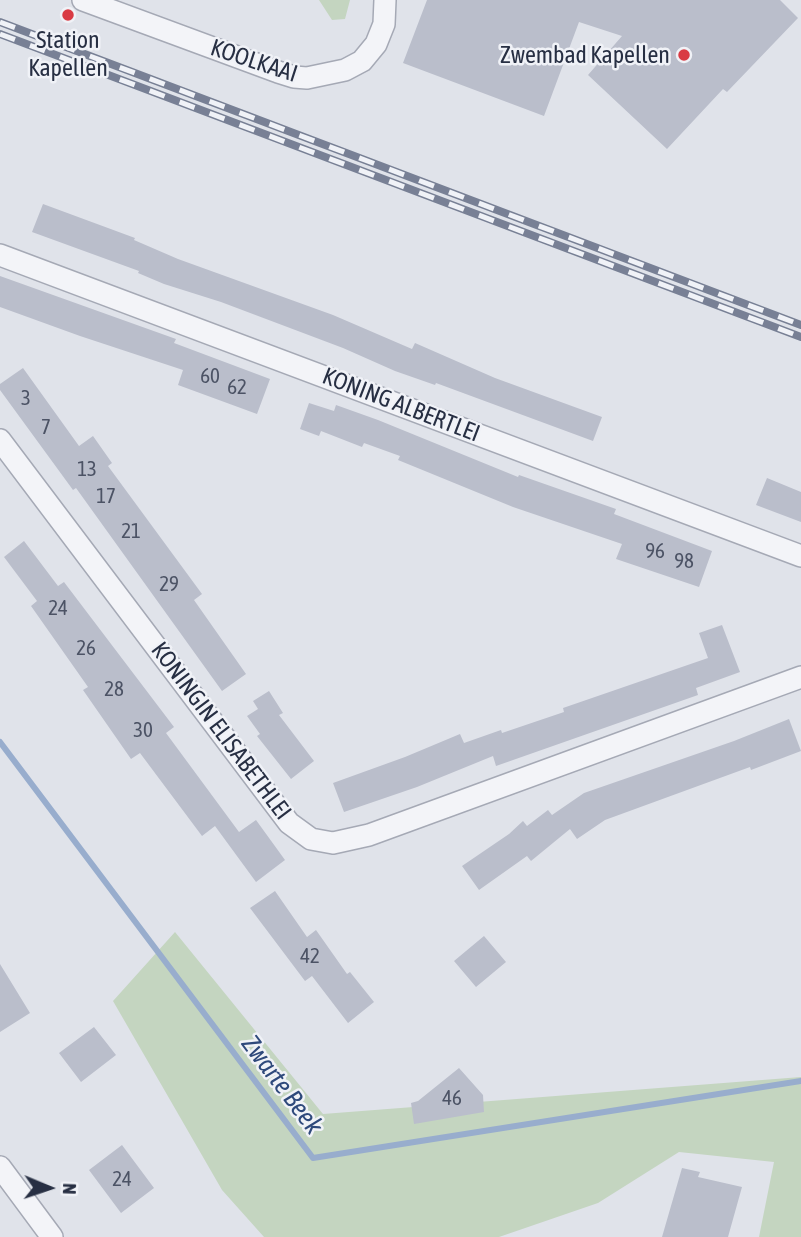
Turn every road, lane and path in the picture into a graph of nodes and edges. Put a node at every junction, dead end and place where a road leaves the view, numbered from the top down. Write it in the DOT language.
graph roads {
  1 [pos="83,0"];
  2 [pos="385,0"];
  3 [pos="0,255"];
  4 [pos="0,440"];
  5 [pos="801,556"];
  6 [pos="801,677"];
  7 [pos="0,1167"];
  8 [pos="52,1237"];
  1 -- 2 [label="street, KOOLKAAI"];
  3 -- 5 [label="street, KONING ALBERTLEI"];
  4 -- 6 [label="street, KONINGIN ELISABETHLEI"];
  7 -- 8 [label="street"];
}
